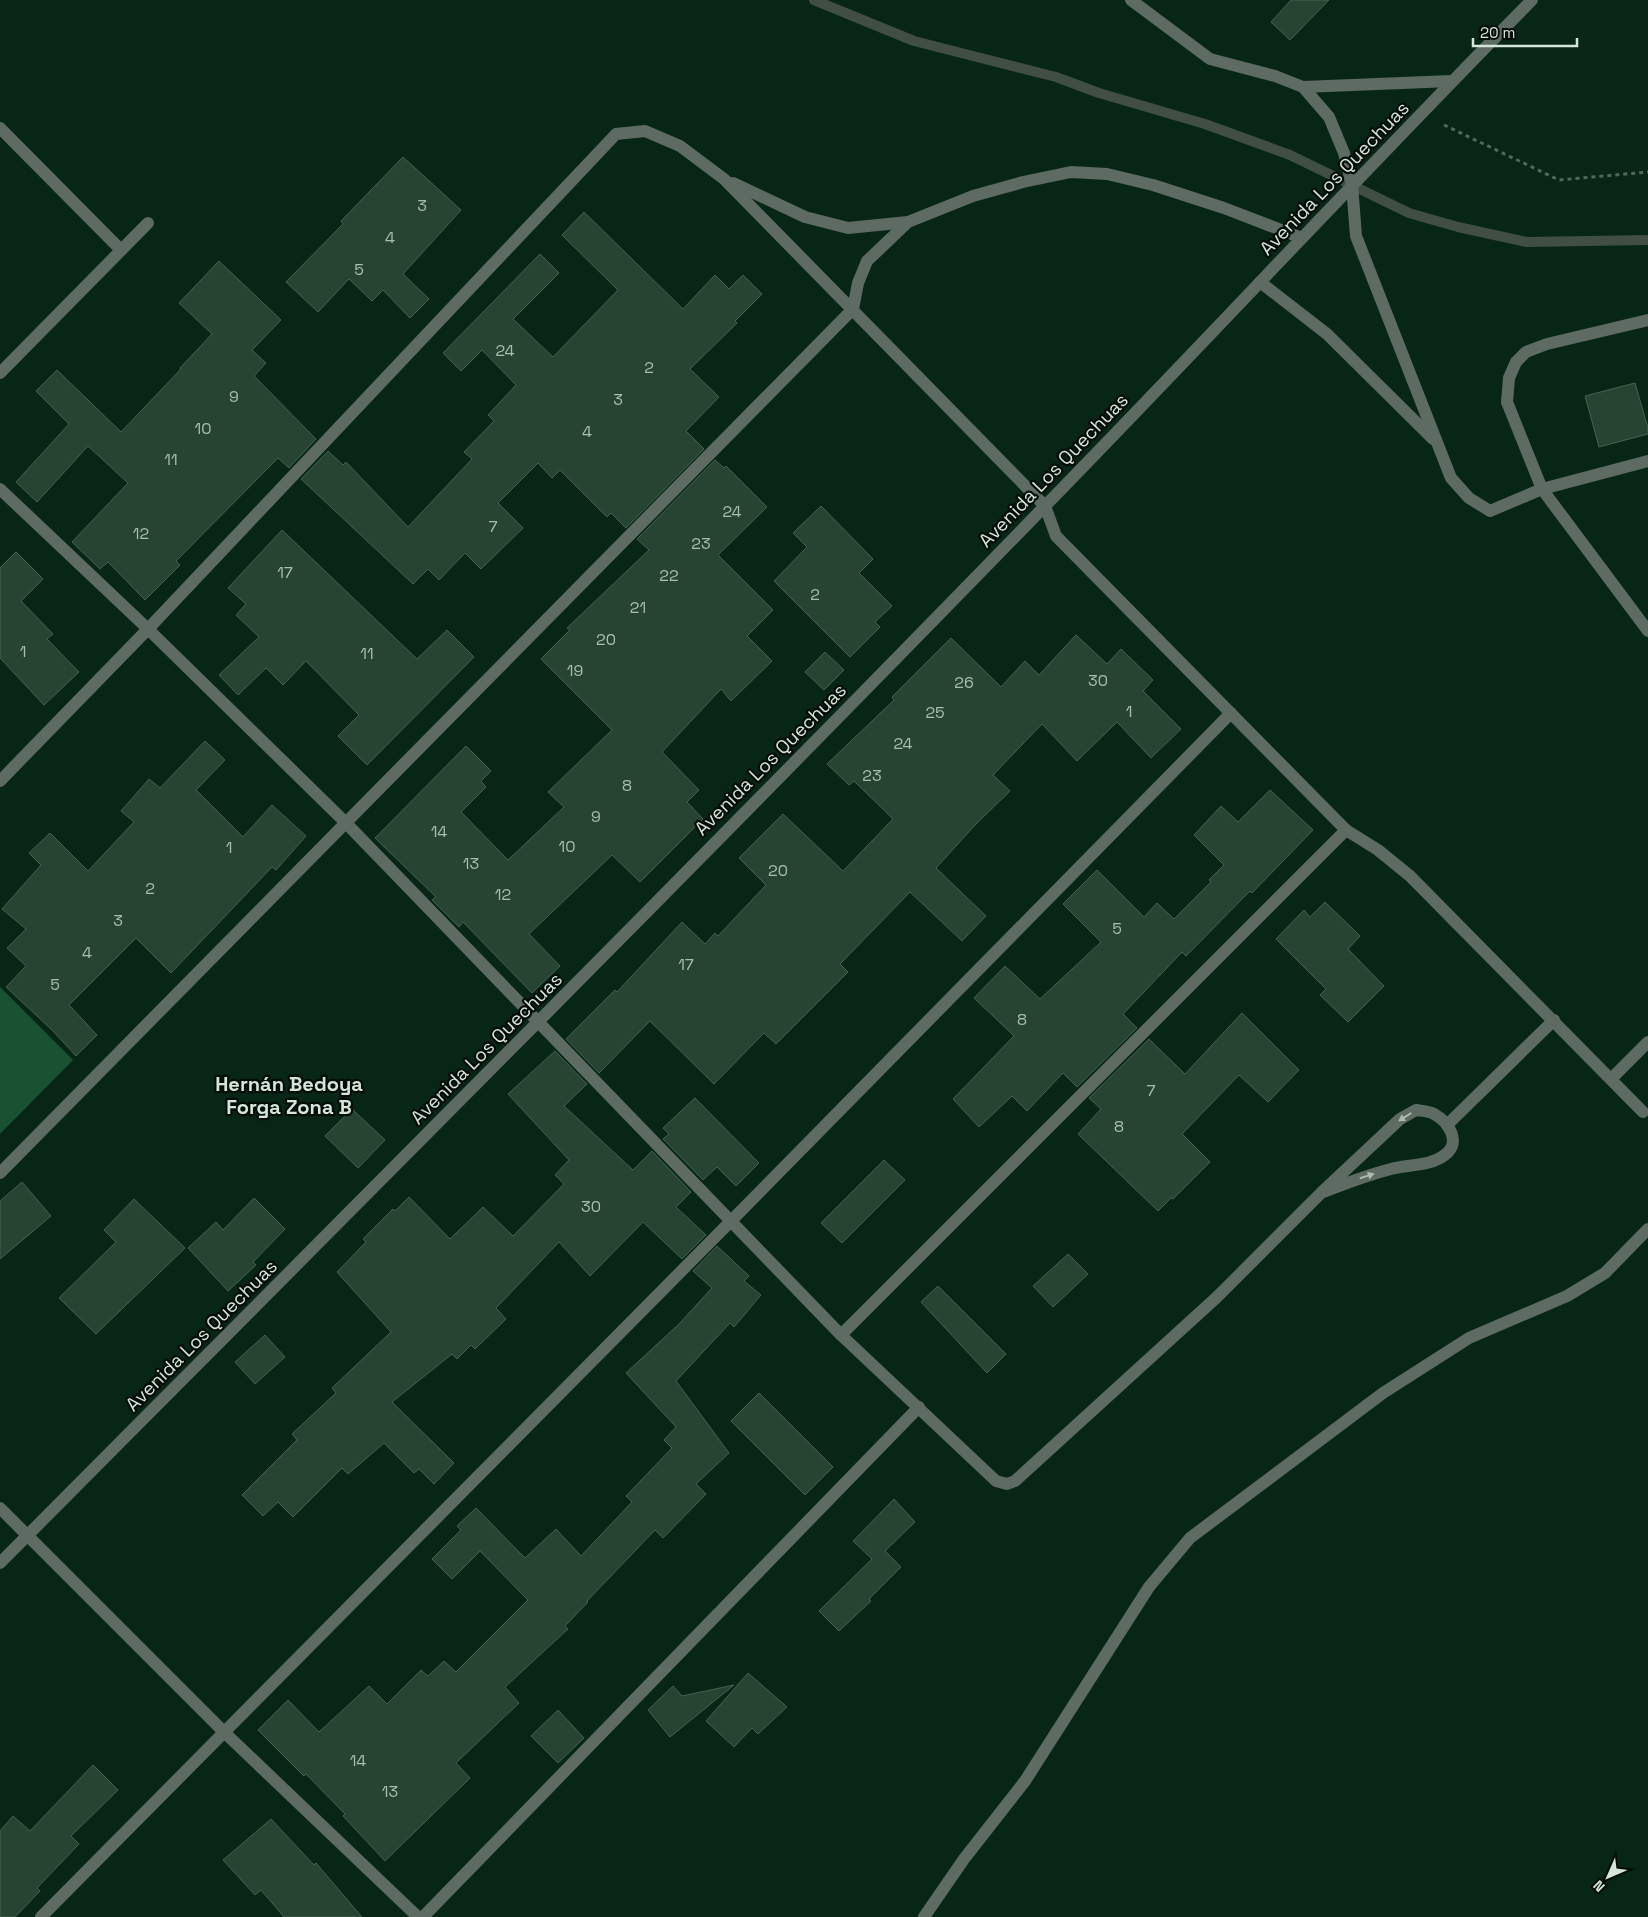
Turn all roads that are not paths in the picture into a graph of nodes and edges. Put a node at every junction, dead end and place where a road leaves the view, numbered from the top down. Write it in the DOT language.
graph roads {
  1 [pos="1532,0"];
  2 [pos="1134,1"];
  3 [pos="1452,81"];
  4 [pos="1303,87"];
  5 [pos="0,128"];
  6 [pos="724,179"];
  7 [pos="1352,185"];
  8 [pos="908,222"];
  9 [pos="148,223"];
  10 [pos="1302,238"];
  11 [pos="120,250"];
  12 [pos="1260,282"];
  13 [pos="853,309"];
  14 [pos="1648,320"];
  15 [pos="2,365"];
  16 [pos="1437,443"];
  17 [pos="1648,461"];
  18 [pos="1542,488"];
  19 [pos="0,489"];
  20 [pos="1045,506"];
  21 [pos="148,629"];
  22 [pos="1648,631"];
  23 [pos="1231,712"];
  24 [pos="0,781"];
  25 [pos="344,822"];
  26 [pos="1346,830"];
  27 [pos="1554,1020"];
  28 [pos="538,1022"];
  29 [pos="1648,1042"];
  30 [pos="1611,1079"];
  31 [pos="1643,1112"];
  32 [pos="1447,1125"];
  33 [pos="0,1173"];
  34 [pos="1321,1193"];
  35 [pos="730,1222"];
  36 [pos="1648,1229"];
  37 [pos="841,1334"];
  38 [pos="919,1407"];
  39 [pos="0,1508"];
  40 [pos="27,1536"];
  41 [pos="0,1563"];
  42 [pos="225,1733"];
  43 [pos="41,1917"];
  44 [pos="418,1917"];
  45 [pos="422,1917"];
  46 [pos="924,1917"];
  1 -- 3 [label="street, Avenida Los Quechuas"];
  2 -- 4 [label="street"];
  3 -- 4 [label="street"];
  3 -- 7 [label="street, Avenida Los Quechuas"];
  4 -- 7 [label="street"];
  5 -- 11 [label="street"];
  6 -- 8 [label="street"];
  6 -- 13 [label="street"];
  6 -- 21 [label="street"];
  7 -- 10 [label="street, Avenida Los Quechuas"];
  7 -- 16 [label="street"];
  8 -- 10 [label="street"];
  8 -- 13 [label="street"];
  9 -- 11 [label="street"];
  10 -- 12 [label="street, Avenida Los Quechuas"];
  11 -- 15 [label="street"];
  12 -- 16 [label="street"];
  12 -- 20 [label="street, Avenida Los Quechuas"];
  13 -- 20 [label="street"];
  13 -- 25 [label="street"];
  14 -- 18 [label="street"];
  16 -- 18 [label="street"];
  17 -- 18 [label="street"];
  18 -- 22 [label="street"];
  19 -- 21 [label="street"];
  20 -- 23 [label="street"];
  20 -- 28 [label="street, Avenida Los Quechuas"];
  21 -- 24 [label="street"];
  21 -- 25 [label="street"];
  23 -- 26 [label="street"];
  23 -- 35 [label="street"];
  25 -- 28 [label="street"];
  25 -- 33 [label="street"];
  26 -- 27 [label="street"];
  26 -- 37 [label="street"];
  27 -- 30 [label="street"];
  27 -- 32 [label="street"];
  28 -- 35 [label="street"];
  28 -- 40 [label="street, Avenida Los Quechuas"];
  29 -- 30 [label="street"];
  30 -- 31 [label="street"];
  32 -- 34 [label="street, one-way"];
  34 -- 32 [label="street, one-way"];
  34 -- 38 [label="street"];
  35 -- 37 [label="street"];
  35 -- 42 [label="street"];
  36 -- 46 [label="street"];
  37 -- 38 [label="street"];
  38 -- 45 [label="street"];
  39 -- 40 [label="street"];
  40 -- 41 [label="street, Avenida Los Quechuas"];
  40 -- 42 [label="street"];
  42 -- 43 [label="street"];
  42 -- 44 [label="street"];
}
